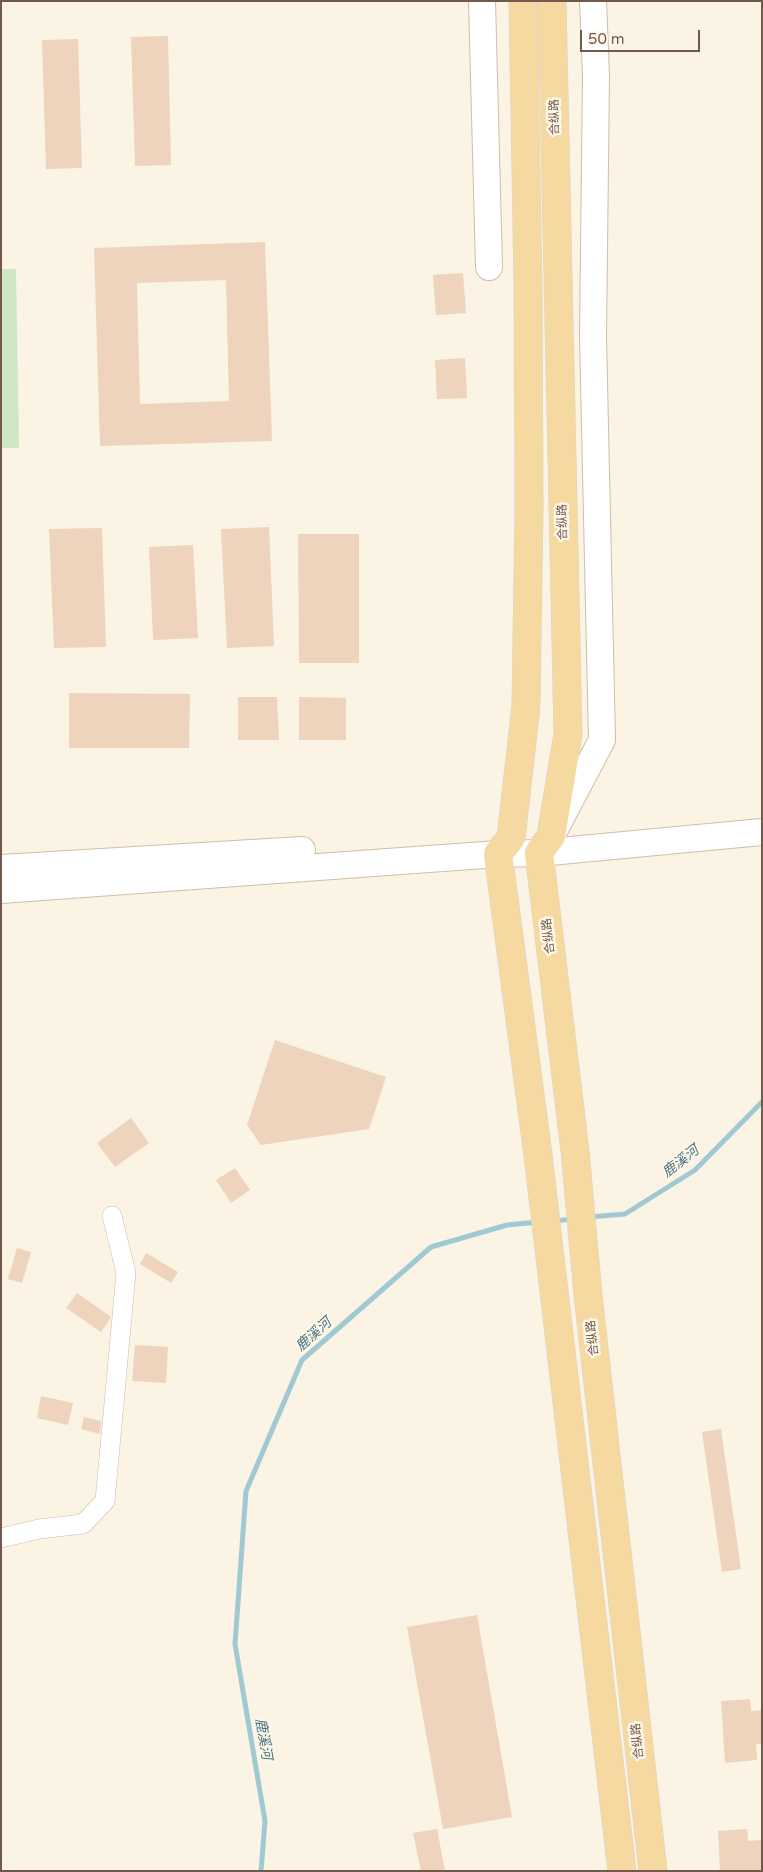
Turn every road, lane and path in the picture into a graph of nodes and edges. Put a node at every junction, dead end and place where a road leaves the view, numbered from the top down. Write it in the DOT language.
graph roads {
  1 [pos="482,1"];
  2 [pos="523,1"];
  3 [pos="552,1"];
  4 [pos="593,1"];
  5 [pos="490,267"];
  6 [pos="762,818"];
  7 [pos="762,832"];
  8 [pos="545,844"];
  9 [pos="504,846"];
  10 [pos="1,868"];
  11 [pos="1,890"];
  12 [pos="112,1216"];
  13 [pos="1,1538"];
  14 [pos="622,1871"];
  15 [pos="653,1871"];
  1 -- 5 [label="street"];
  2 -- 9 [label="main road"];
  3 -- 8 [label="main road, 合纵路"];
  4 -- 8 [label="street"];
  6 -- 8 [label="street"];
  7 -- 8 [label="street"];
  8 -- 9 [label="street"];
  8 -- 15 [label="main road, 合纵路"];
  9 -- 10 [label="street"];
  9 -- 11 [label="street"];
  9 -- 14 [label="main road"];
  12 -- 13 [label="street"];
}
